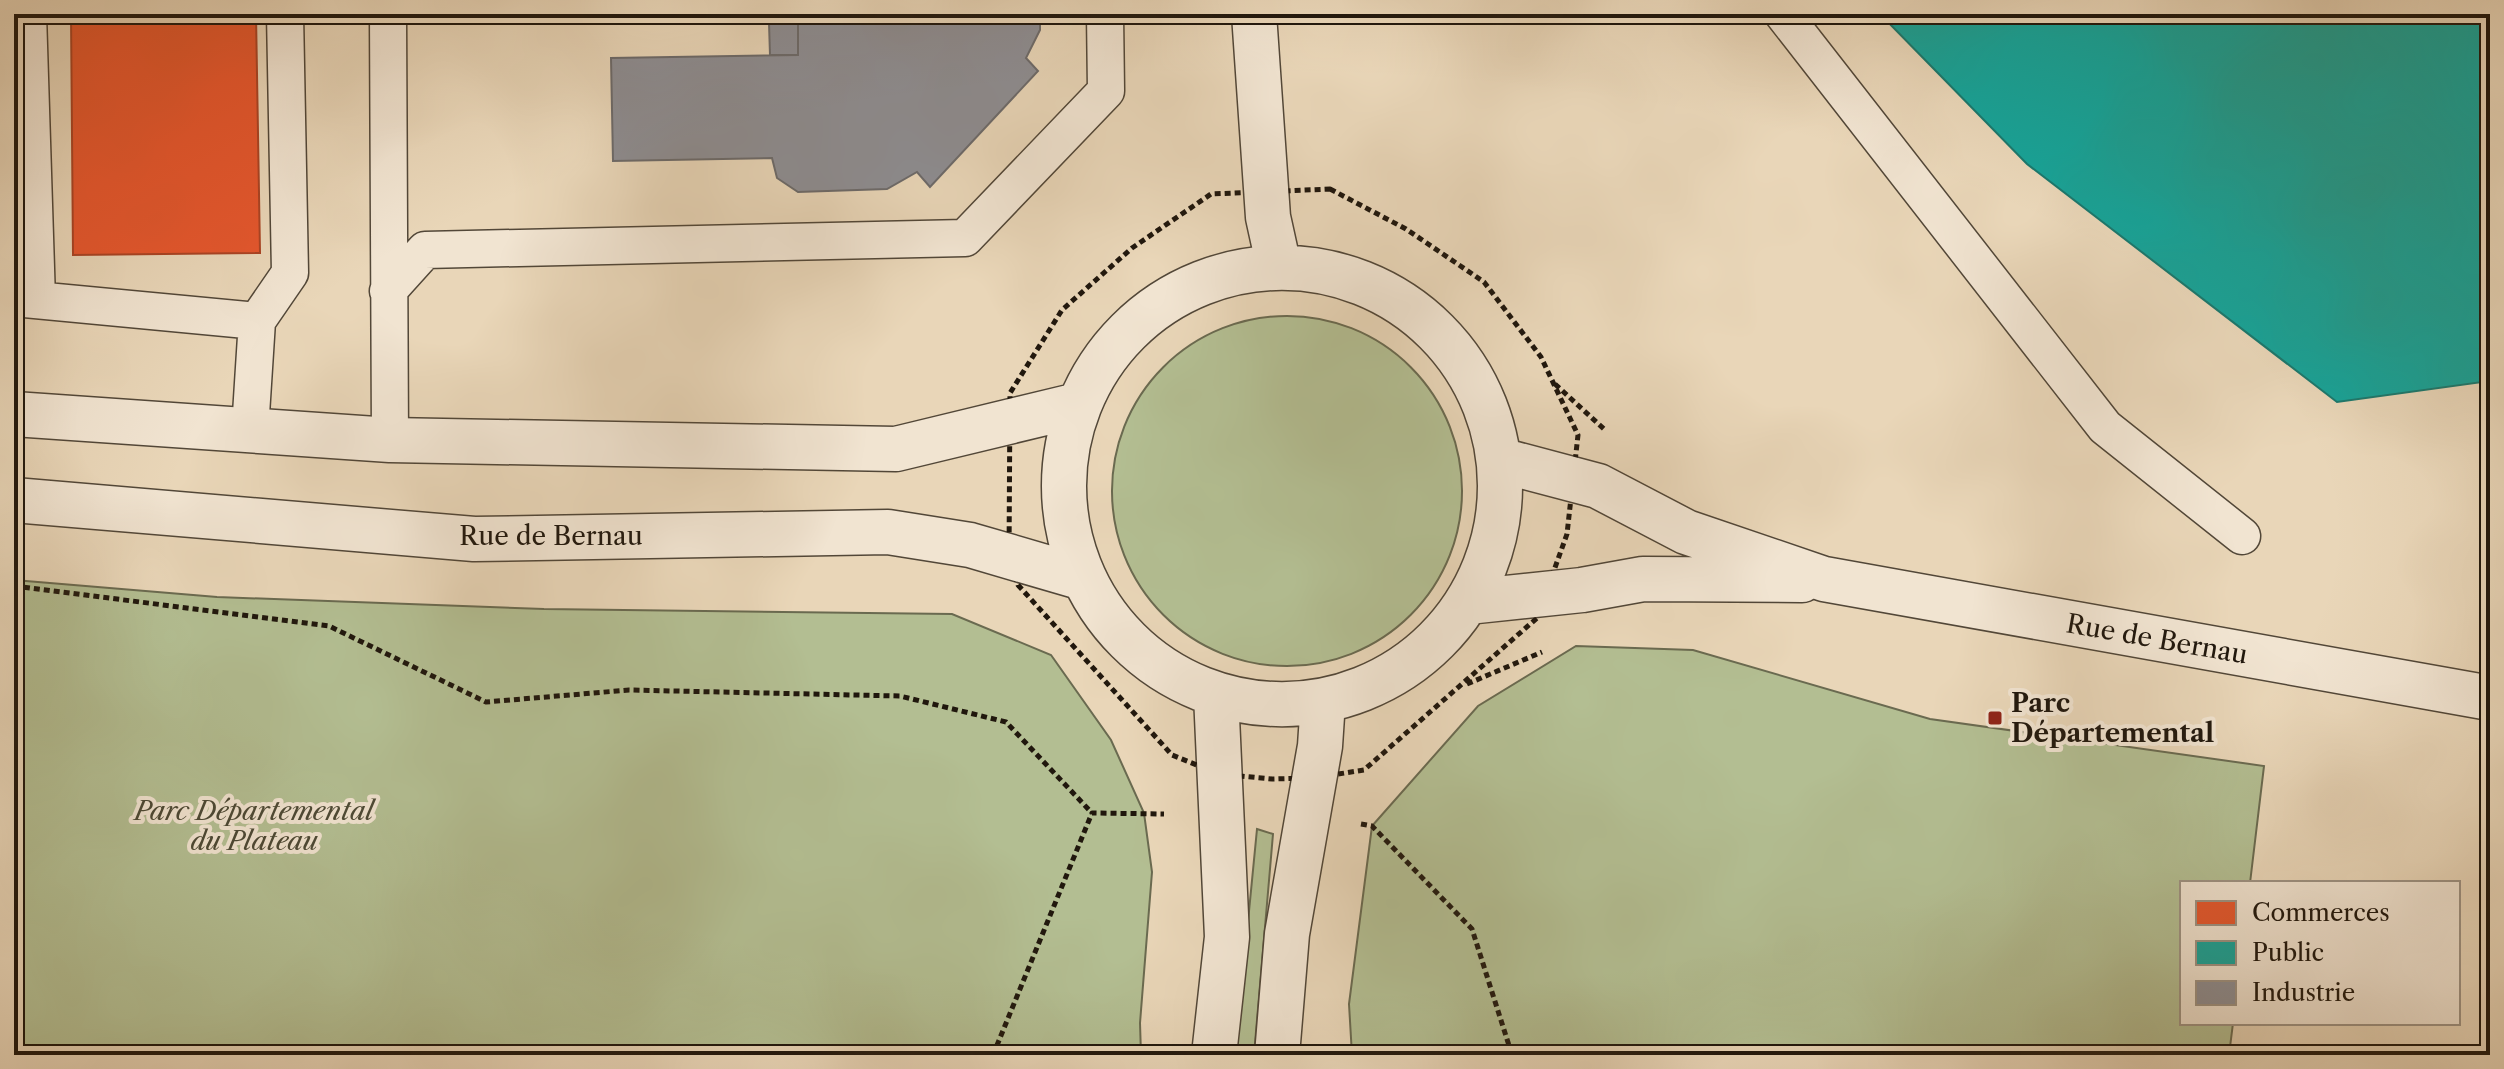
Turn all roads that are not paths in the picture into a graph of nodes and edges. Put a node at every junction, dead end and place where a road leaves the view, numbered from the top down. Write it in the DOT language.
graph roads {
  1 [pos="28,14"];
  2 [pos="285,14"];
  3 [pos="388,14"];
  4 [pos="1105,14"];
  5 [pos="1254,14"];
  6 [pos="1783,14"];
  7 [pos="1279,267"];
  8 [pos="388,291"];
  9 [pos="25,299"];
  10 [pos="257,321"];
  11 [pos="1078,405"];
  12 [pos="14,414"];
  13 [pos="250,430"];
  14 [pos="390,440"];
  15 [pos="1500,460"];
  16 [pos="14,500"];
  17 [pos="2242,536"];
  18 [pos="1083,578"];
  19 [pos="1824,579"];
  20 [pos="1468,602"];
  21 [pos="1216,695"];
  22 [pos="2490,698"];
  23 [pos="1323,701"];
  24 [pos="1214,1055"];
  25 [pos="1277,1055"];
  1 -- 9 [label="lane"];
  2 -- 10 [label="lane"];
  3 -- 8 [label="lane"];
  4 -- 8 [label="lane"];
  5 -- 7 [label="street"];
  6 -- 17 [label="lane"];
  7 -- 11 [label="street"];
  7 -- 15 [label="street"];
  8 -- 14 [label="lane"];
  9 -- 10 [label="lane"];
  10 -- 13 [label="lane"];
  11 -- 14 [label="street"];
  11 -- 18 [label="street"];
  12 -- 13 [label="street"];
  13 -- 14 [label="street"];
  15 -- 19 [label="street, Rue de Bernau"];
  15 -- 20 [label="street"];
  16 -- 18 [label="street, Rue de Bernau"];
  18 -- 21 [label="street"];
  19 -- 20 [label="street, Rue de Bernau"];
  19 -- 22 [label="street, Rue de Bernau"];
  20 -- 23 [label="street"];
  21 -- 23 [label="street"];
  21 -- 24 [label="street"];
  23 -- 25 [label="street"];
}
